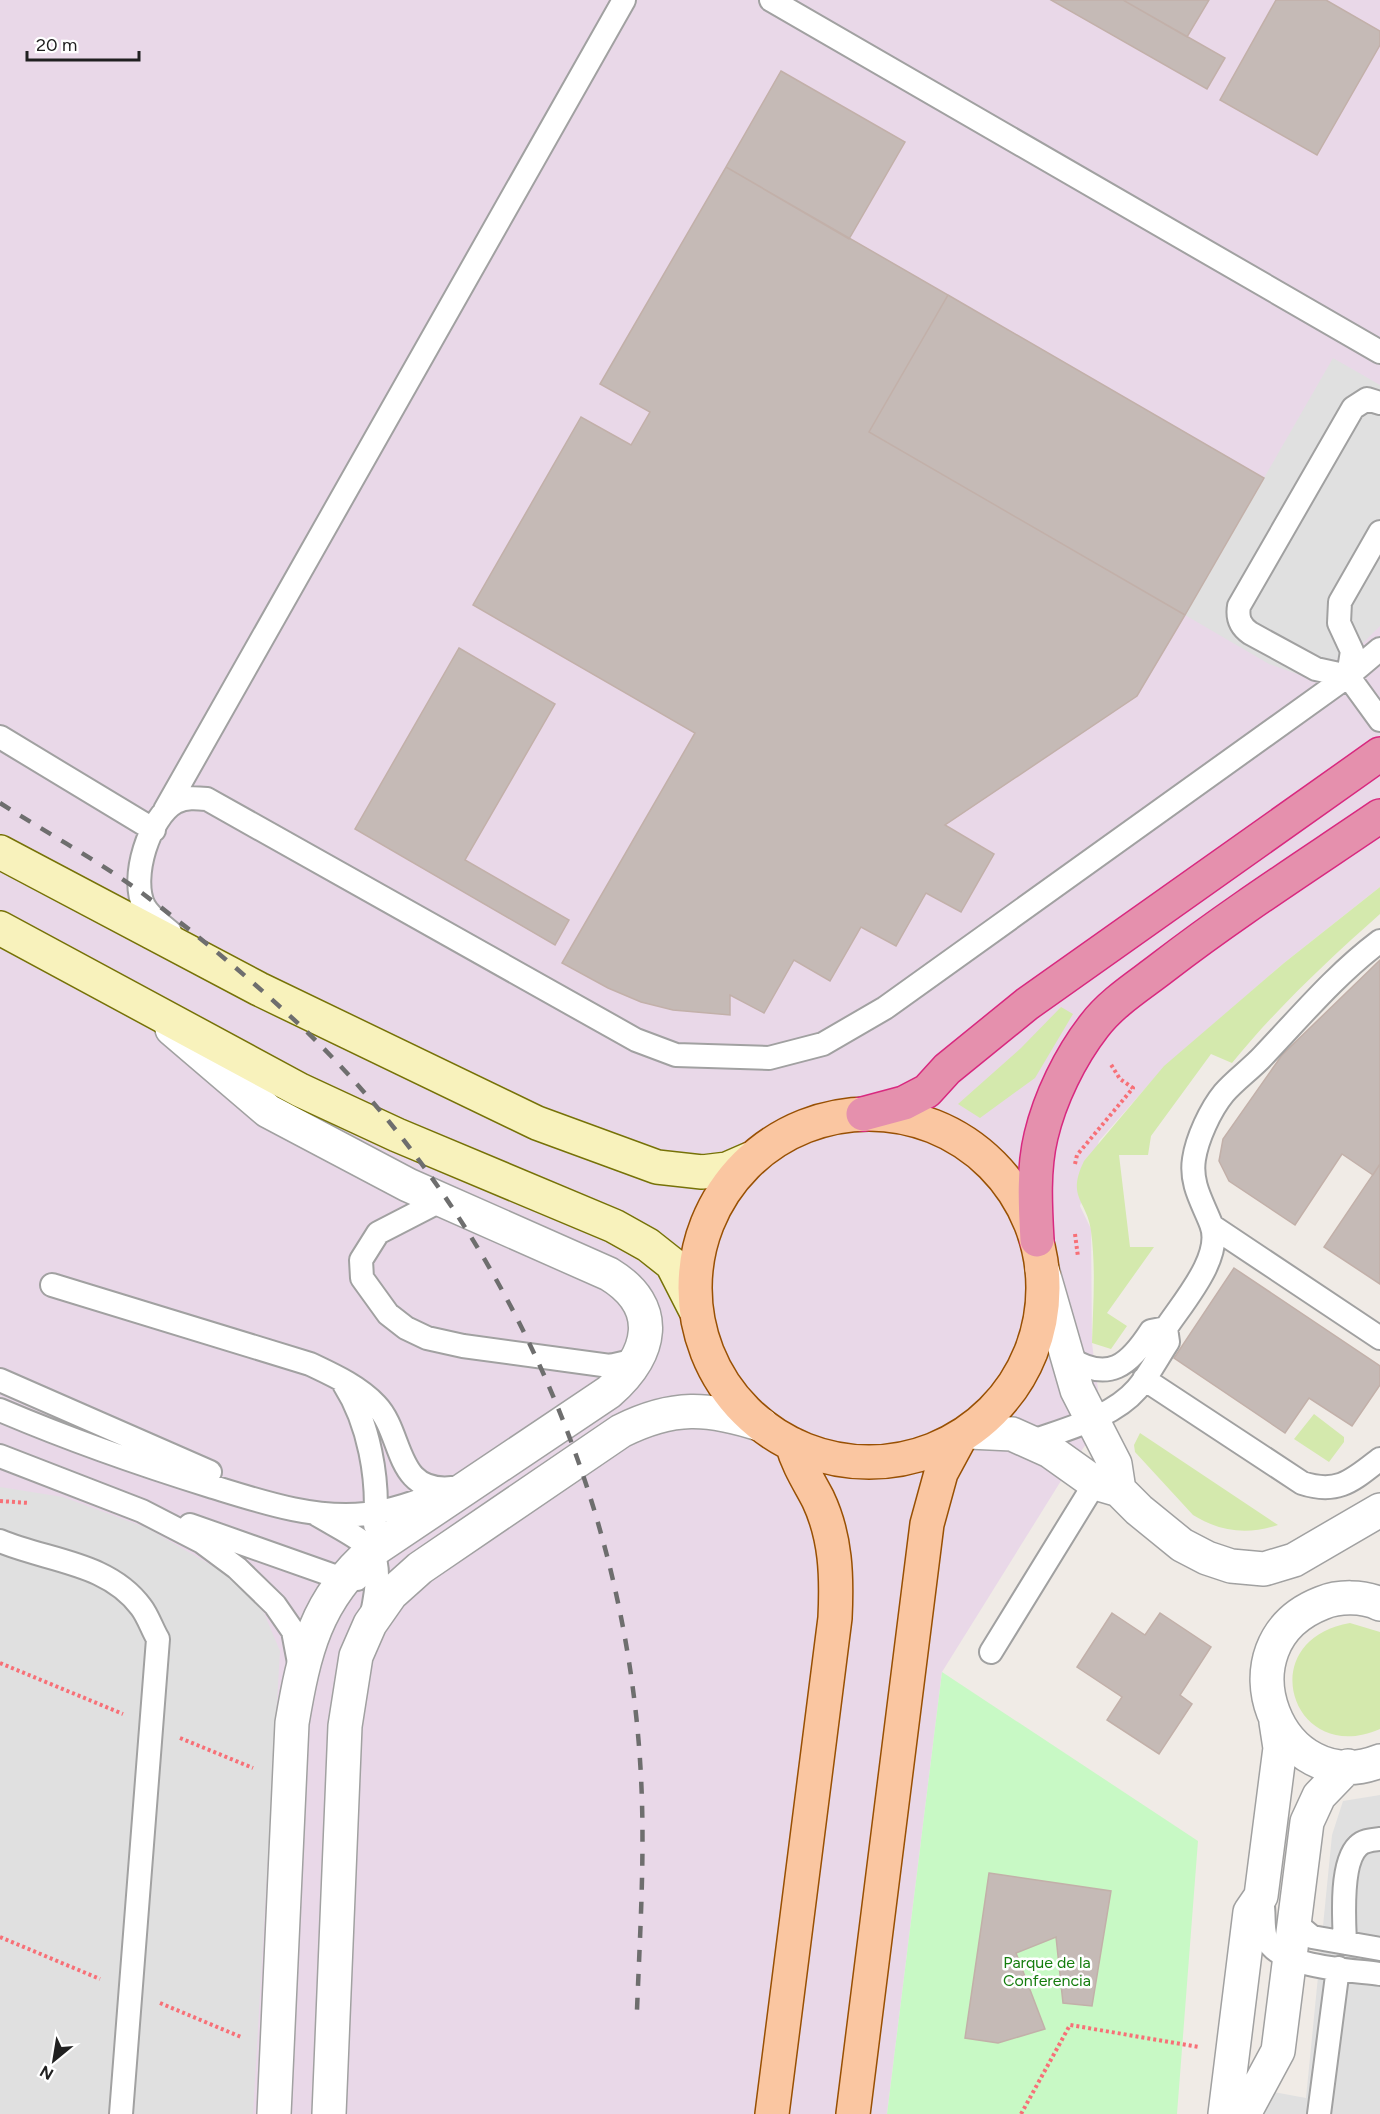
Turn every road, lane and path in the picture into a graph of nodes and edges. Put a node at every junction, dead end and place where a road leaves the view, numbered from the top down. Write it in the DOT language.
graph roads {
  1 [pos="624,0"];
  2 [pos="771,0"];
  3 [pos="1380,352"];
  4 [pos="1380,403"];
  5 [pos="1380,532"];
  6 [pos="1380,649"];
  7 [pos="1348,676"];
  8 [pos="1380,720"];
  9 [pos="0,737"];
  10 [pos="1380,754"];
  11 [pos="165,810"];
  12 [pos="1380,816"];
  13 [pos="154,830"];
  14 [pos="0,852"];
  15 [pos="0,928"];
  16 [pos="1380,941"];
  17 [pos="204,960"];
  18 [pos="140,1002"];
  19 [pos="862,1114"];
  20 [pos="750,1159"];
  21 [pos="442,1200"];
  22 [pos="1212,1226"];
  23 [pos="1040,1254"];
  24 [pos="52,1285"];
  25 [pos="695,1309"];
  26 [pos="1166,1328"];
  27 [pos="1380,1338"];
  28 [pos="1069,1358"];
  29 [pos="636,1359"];
  30 [pos="340,1378"];
  31 [pos="1144,1379"];
  32 [pos="0,1380"];
  33 [pos="0,1410"];
  34 [pos="1091,1419"];
  35 [pos="762,1425"];
  36 [pos="965,1434"];
  37 [pos="1030,1442"];
  38 [pos="792,1444"];
  39 [pos="0,1456"];
  40 [pos="1380,1459"];
  41 [pos="468,1482"];
  42 [pos="1107,1486"];
  43 [pos="0,1501"];
  44 [pos="34,1503"];
  45 [pos="1380,1510"];
  46 [pos="142,1511"];
  47 [pos="376,1511"];
  48 [pos="313,1512"];
  49 [pos="0,1541"];
  50 [pos="376,1565"];
  51 [pos="420,1568"];
  52 [pos="343,1579"];
  53 [pos="1380,1604"];
  54 [pos="370,1623"];
  55 [pos="990,1652"];
  56 [pos="300,1672"];
  57 [pos="1276,1722"];
  58 [pos="1380,1761"];
  59 [pos="1348,1766"];
  60 [pos="1380,1839"];
  61 [pos="1261,1896"];
  62 [pos="1294,1923"];
  63 [pos="1345,1943"];
  64 [pos="1380,1949"];
  65 [pos="1290,1959"];
  66 [pos="1338,1968"];
  67 [pos="1380,1974"];
  68 [pos="246,2027"];
  69 [pos="245,2038"];
  70 [pos="1232,2053"];
  71 [pos="122,2114"];
  72 [pos="274,2114"];
  73 [pos="329,2114"];
  74 [pos="772,2114"];
  75 [pos="853,2114"];
  76 [pos="1021,2114"];
  77 [pos="1225,2114"];
  78 [pos="1244,2114"];
  79 [pos="1319,2114"];
  1 -- 11 [label="lane"];
  2 -- 3 [label="lane"];
  4 -- 7 [label="lane"];
  5 -- 7 [label="lane"];
  6 -- 7 [label="lane"];
  7 -- 8 [label="lane"];
  7 -- 11 [label="lane"];
  9 -- 13 [label="lane"];
  10 -- 19 [label="highway"];
  11 -- 13 [label="lane"];
  12 -- 23 [label="highway"];
  13 -- 17 [label="lane"];
  14 -- 17 [label="main road"];
  15 -- 18 [label="main road"];
  16 -- 22 [label="lane"];
  17 -- 20 [label="main road"];
  18 -- 21 [label="street"];
  18 -- 25 [label="main road"];
  19 -- 20 [label="main road"];
  19 -- 23 [label="main road"];
  20 -- 25 [label="main road"];
  21 -- 29 [label="street"];
  21 -- 29 [label="lane"];
  22 -- 26 [label="lane"];
  22 -- 27 [label="lane"];
  23 -- 28 [label="street"];
  23 -- 36 [label="main road"];
  24 -- 30 [label="lane"];
  25 -- 35 [label="main road"];
  26 -- 28 [label="lane"];
  26 -- 31 [label="lane"];
  28 -- 34 [label="street"];
  29 -- 41 [label="street"];
  30 -- 41 [label="lane"];
  30 -- 47 [label="lane"];
  31 -- 34 [label="lane"];
  31 -- 40 [label="lane"];
  32 -- 48 [label="lane"];
  33 -- 48 [label="lane"];
  34 -- 37 [label="lane"];
  34 -- 42 [label="street"];
  35 -- 38 [label="main road"];
  35 -- 51 [label="street"];
  36 -- 37 [label="street"];
  36 -- 38 [label="main road"];
  36 -- 75 [label="main road"];
  37 -- 42 [label="street"];
  38 -- 74 [label="main road"];
  39 -- 46 [label="lane"];
  41 -- 47 [label="lane"];
  41 -- 50 [label="street"];
  42 -- 45 [label="street"];
  42 -- 55 [label="lane"];
  43 -- 44 [label="path"];
  46 -- 52 [label="lane"];
  46 -- 56 [label="lane"];
  47 -- 48 [label="lane"];
  47 -- 50 [label="lane"];
  48 -- 50 [label="lane"];
  49 -- 71 [label="lane"];
  50 -- 51 [label="lane"];
  50 -- 52 [label="street"];
  50 -- 54 [label="lane"];
  51 -- 54 [label="street"];
  52 -- 56 [label="street"];
  53 -- 57 [label="street"];
  54 -- 73 [label="street"];
  56 -- 72 [label="street"];
  57 -- 59 [label="street"];
  57 -- 61 [label="street"];
  58 -- 59 [label="street"];
  59 -- 62 [label="street"];
  60 -- 63 [label="lane"];
  61 -- 65 [label="lane"];
  61 -- 70 [label="street"];
  62 -- 63 [label="lane"];
  62 -- 65 [label="street"];
  63 -- 64 [label="lane"];
  65 -- 66 [label="lane"];
  65 -- 78 [label="street"];
  66 -- 67 [label="lane"];
  66 -- 79 [label="lane"];
  68 -- 69 [label="path"];
  70 -- 76 [label="path"];
  70 -- 77 [label="street"];
}
